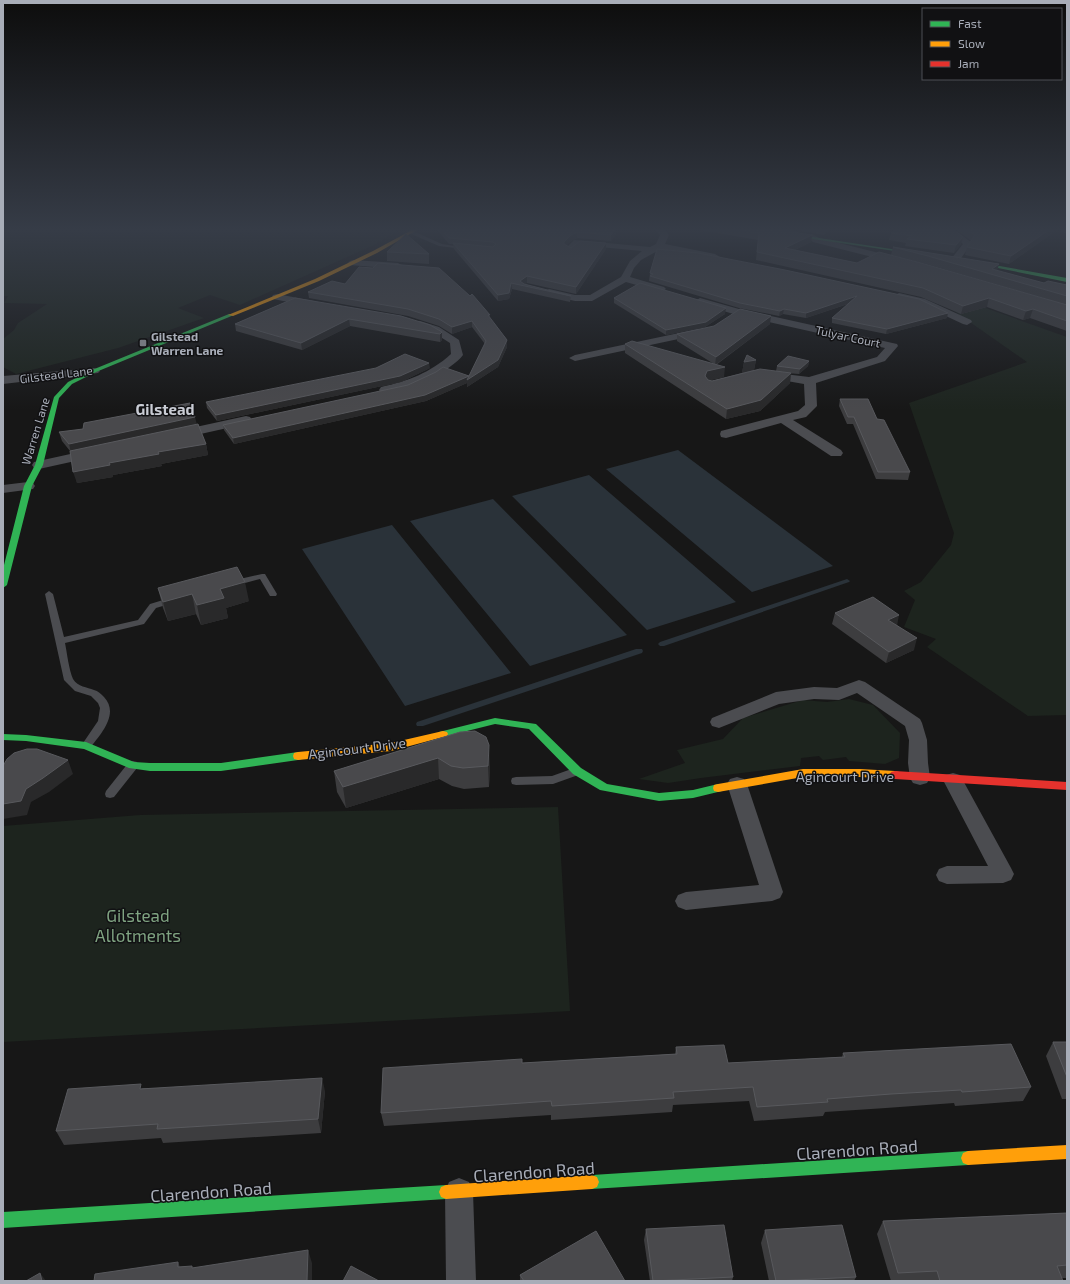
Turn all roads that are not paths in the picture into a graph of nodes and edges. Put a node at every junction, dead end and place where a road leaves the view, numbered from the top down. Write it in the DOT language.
graph roads {
  1 [pos="293,290"];
  2 [pos="541,290"];
  3 [pos="606,290"];
  4 [pos="662,290"];
  5 [pos="669,292"];
  6 [pos="891,294"];
  7 [pos="277,297"];
  8 [pos="692,298"];
  9 [pos="324,305"];
  10 [pos="736,312"];
  11 [pos="725,319"];
  12 [pos="410,321"];
  13 [pos="967,322"];
  14 [pos="708,330"];
  15 [pos="575,358"];
  16 [pos="94,370"];
  17 [pos="759,374"];
  18 [pos="3,380"];
  19 [pos="810,381"];
  20 [pos="373,393"];
  21 [pos="257,418"];
  22 [pos="782,419"];
  23 [pos="726,434"];
  24 [pos="163,438"];
  25 [pos="101,452"];
  26 [pos="836,453"];
  27 [pos="39,465"];
  28 [pos="28,486"];
  29 [pos="3,489"];
  30 [pos="3,585"];
  31 [pos="225,586"];
  32 [pos="49,594"];
  33 [pos="273,594"];
  34 [pos="182,598"];
  35 [pos="60,641"];
  36 [pos="719,722"];
  37 [pos="3,737"];
  38 [pos="86,746"];
  39 [pos="133,765"];
  40 [pos="577,771"];
  41 [pos="920,778"];
  42 [pos="953,780"];
  43 [pos="516,781"];
  44 [pos="737,784"];
  45 [pos="1067,786"];
  46 [pos="110,794"];
  47 [pos="947,875"];
  48 [pos="686,901"];
  49 [pos="1067,1152"];
  50 [pos="459,1192"];
  51 [pos="3,1220"];
  52 [pos="461,1281"];
  1 -- 7 [label="street, Gilstead Lane"];
  2 -- 3 [label="street"];
  4 -- 5 [label="street"];
  6 -- 13 [label="street"];
  7 -- 9 [label="street"];
  7 -- 16 [label="street, Gilstead Lane"];
  8 -- 10 [label="street"];
  10 -- 11 [label="street"];
  10 -- 19 [label="street, Tulyar Court"];
  12 -- 20 [label="street"];
  14 -- 15 [label="street"];
  16 -- 18 [label="street, Gilstead Lane"];
  16 -- 27 [label="street, Warren Lane"];
  17 -- 19 [label="street, Tulyar Court"];
  19 -- 22 [label="street"];
  21 -- 24 [label="street"];
  22 -- 23 [label="street"];
  22 -- 26 [label="street"];
  25 -- 27 [label="street"];
  27 -- 28 [label="street, Warren Lane"];
  28 -- 29 [label="street"];
  28 -- 30 [label="street, Warren Lane"];
  31 -- 33 [label="lane"];
  32 -- 35 [label="lane"];
  34 -- 35 [label="lane"];
  35 -- 38 [label="lane"];
  36 -- 41 [label="street"];
  37 -- 38 [label="street, Agincourt Drive"];
  38 -- 39 [label="street, Agincourt Drive"];
  39 -- 40 [label="street, Agincourt Drive"];
  39 -- 46 [label="lane"];
  40 -- 43 [label="lane"];
  40 -- 44 [label="street, Agincourt Drive"];
  41 -- 42 [label="street, Agincourt Drive"];
  41 -- 44 [label="street, Agincourt Drive"];
  42 -- 45 [label="street, Agincourt Drive"];
  42 -- 47 [label="street"];
  44 -- 48 [label="street"];
  49 -- 50 [label="street, Clarendon Road"];
  50 -- 51 [label="street, Clarendon Road"];
  50 -- 52 [label="street"];
}
